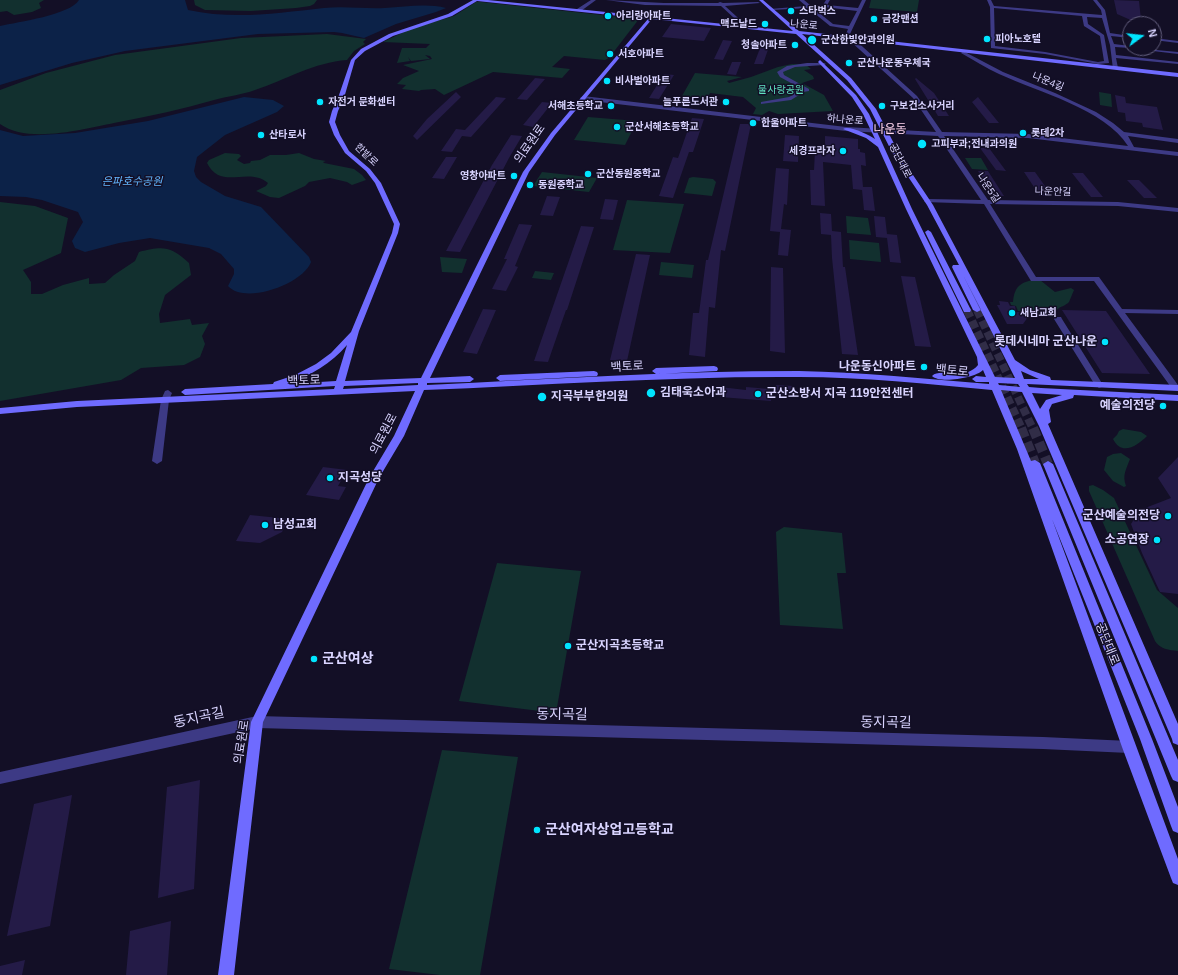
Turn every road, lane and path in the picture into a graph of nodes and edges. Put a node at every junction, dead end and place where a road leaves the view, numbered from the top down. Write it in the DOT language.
graph roads {
  1 [pos="476,0"];
  2 [pos="594,0"];
  3 [pos="608,0"];
  4 [pos="718,0"];
  5 [pos="801,0"];
  6 [pos="828,0"];
  7 [pos="864,0"];
  8 [pos="989,0"];
  9 [pos="1095,0"];
  10 [pos="758,1"];
  11 [pos="722,5"];
  12 [pos="824,6"];
  13 [pos="992,6"];
  14 [pos="810,7"];
  15 [pos="772,9"];
  16 [pos="579,10"];
  17 [pos="860,10"];
  18 [pos="1084,15"];
  19 [pos="1104,17"];
  20 [pos="651,18"];
  21 [pos="746,28"];
  22 [pos="851,28"];
  23 [pos="790,33"];
  24 [pos="799,34"];
  25 [pos="1108,34"];
  26 [pos="1122,36"];
  27 [pos="849,39"];
  28 [pos="1162,40"];
  29 [pos="1178,42"];
  30 [pos="1112,45"];
  31 [pos="1122,46"];
  32 [pos="1162,51"];
  33 [pos="963,52"];
  34 [pos="1178,53"];
  35 [pos="1114,56"];
  36 [pos="1178,63"];
  37 [pos="824,64"];
  38 [pos="1115,68"];
  39 [pos="1178,75"];
  40 [pos="583,98"];
  41 [pos="763,103"];
  42 [pos="846,129"];
  43 [pos="874,131"];
  44 [pos="886,132"];
  45 [pos="940,134"];
  46 [pos="1124,134"];
  47 [pos="1175,140"];
  48 [pos="881,146"];
  49 [pos="1132,148"];
  50 [pos="896,154"];
  51 [pos="1177,154"];
  52 [pos="1178,161"];
  53 [pos="927,201"];
  54 [pos="984,201"];
  55 [pos="1178,210"];
  56 [pos="919,214"];
  57 [pos="926,227"];
  58 [pos="967,310"];
  59 [pos="977,310"];
  60 [pos="1119,311"];
  61 [pos="1178,312"];
  62 [pos="1058,319"];
  63 [pos="355,331"];
  64 [pos="981,355"];
  65 [pos="1009,358"];
  66 [pos="936,376"];
  67 [pos="1022,381"];
  68 [pos="994,383"];
  69 [pos="422,385"];
  70 [pos="1095,385"];
  71 [pos="250,388"];
  72 [pos="339,388"];
  73 [pos="1177,388"];
  74 [pos="1026,390"];
  75 [pos="1088,394"];
  76 [pos="166,397"];
  77 [pos="1178,398"];
  78 [pos="0,411"];
  79 [pos="1052,445"];
  80 [pos="157,461"];
  81 [pos="1035,463"];
  82 [pos="1048,464"];
  83 [pos="256,722"];
  84 [pos="1178,739"];
  85 [pos="1129,747"];
  86 [pos="1178,776"];
  87 [pos="0,778"];
  88 [pos="1178,826"];
  89 [pos="1178,878"];
  90 [pos="226,975"];
  1 -- 16 [label="street, 나운로"];
  1 -- 63 [label="street, 한밭로"];
  2 -- 16 [label="street"];
  3 -- 11 [label="street"];
  4 -- 11 [label="street"];
  5 -- 14 [label="street"];
  6 -- 12 [label="street"];
  7 -- 17 [label="street"];
  8 -- 13 [label="street"];
  9 -- 19 [label="street"];
  10 -- 11 [label="street"];
  10 -- 15 [label="street, 공단대로"];
  10 -- 23 [label="street, 공단대로"];
  11 -- 21 [label="street"];
  12 -- 14 [label="street"];
  12 -- 17 [label="street"];
  13 -- 18 [label="street"];
  13 -- 18 [label="street"];
  14 -- 15 [label="street"];
  14 -- 22 [label="street"];
  15 -- 24 [label="street, 공단대로"];
  16 -- 20 [label="street, 나운로"];
  17 -- 22 [label="street"];
  18 -- 19 [label="street"];
  19 -- 25 [label="street"];
  20 -- 21 [label="street, 나운로"];
  20 -- 40 [label="street, 의료원로"];
  21 -- 23 [label="street, 나운로"];
  22 -- 27 [label="street"];
  23 -- 24 [label="street, 나운로"];
  23 -- 37 [label="street, 공단대로"];
  24 -- 27 [label="street, 나운로"];
  24 -- 44 [label="street, 공단대로"];
  25 -- 26 [label="street"];
  25 -- 30 [label="street"];
  27 -- 33 [label="street, 나운로"];
  27 -- 45 [label="street, 나운5길"];
  28 -- 29 [label="street"];
  30 -- 31 [label="street"];
  30 -- 35 [label="street"];
  32 -- 34 [label="street"];
  33 -- 38 [label="street, 나운로"];
  33 -- 46 [label="street, 나운4길"];
  35 -- 36 [label="street"];
  35 -- 38 [label="street"];
  37 -- 41 [label="street"];
  37 -- 43 [label="street, 공단대로"];
  38 -- 39 [label="street, 나운로"];
  40 -- 42 [label="street, 하나운로"];
  40 -- 69 [label="street, 의료원로"];
  42 -- 43 [label="street, 하나운로"];
  42 -- 48 [label="street"];
  43 -- 44 [label="street, 하나운로"];
  43 -- 48 [label="street, 공단대로"];
  44 -- 45 [label="street, 하나운로"];
  44 -- 50 [label="street, 공단대로"];
  45 -- 49 [label="street, 하나운로"];
  45 -- 54 [label="street, 나운5길"];
  46 -- 47 [label="street, 나운4길"];
  46 -- 49 [label="street, 나운4길"];
  47 -- 51 [label="street"];
  48 -- 56 [label="street, 공단대로"];
  48 -- 64 [label="street"];
  49 -- 51 [label="street, 하나운로"];
  50 -- 53 [label="street"];
  50 -- 59 [label="street, 공단대로"];
  51 -- 52 [label="street"];
  53 -- 54 [label="street, 나운안길"];
  53 -- 65 [label="street"];
  54 -- 55 [label="street, 나운안길"];
  54 -- 60 [label="street, 나운5길"];
  57 -- 58 [label="street"];
  60 -- 61 [label="street"];
  60 -- 73 [label="street, 백토로"];
  62 -- 70 [label="street"];
  63 -- 71 [label="street"];
  63 -- 72 [label="street, 한밭로"];
  64 -- 66 [label="street"];
  64 -- 68 [label="street"];
  65 -- 67 [label="street"];
  65 -- 70 [label="street"];
  66 -- 68 [label="street, 백토로"];
  66 -- 69 [label="street, 백토로"];
  67 -- 68 [label="street, 백토로"];
  67 -- 70 [label="street, 백토로"];
  67 -- 74 [label="street"];
  68 -- 69 [label="street, 백토로"];
  68 -- 74 [label="street, 백토로"];
  68 -- 85 [label="street"];
  69 -- 72 [label="street, 백토로"];
  69 -- 83 [label="street, 의료원로"];
  70 -- 73 [label="street, 백토로"];
  71 -- 72 [label="street, 백토로"];
  71 -- 76 [label="street, 백토로"];
  72 -- 76 [label="street, 백토로"];
  74 -- 75 [label="street, 백토로"];
  74 -- 79 [label="street"];
  75 -- 77 [label="street, 백토로"];
  75 -- 79 [label="street"];
  76 -- 78 [label="street, 백토로"];
  76 -- 80 [label="street"];
  79 -- 84 [label="street"];
  81 -- 88 [label="street, 공단대로"];
  82 -- 86 [label="street, 공단대로"];
  83 -- 85 [label="street, 동지곡길"];
  83 -- 87 [label="street, 동지곡길"];
  83 -- 90 [label="street, 의료원로"];
  85 -- 89 [label="street"];
}
